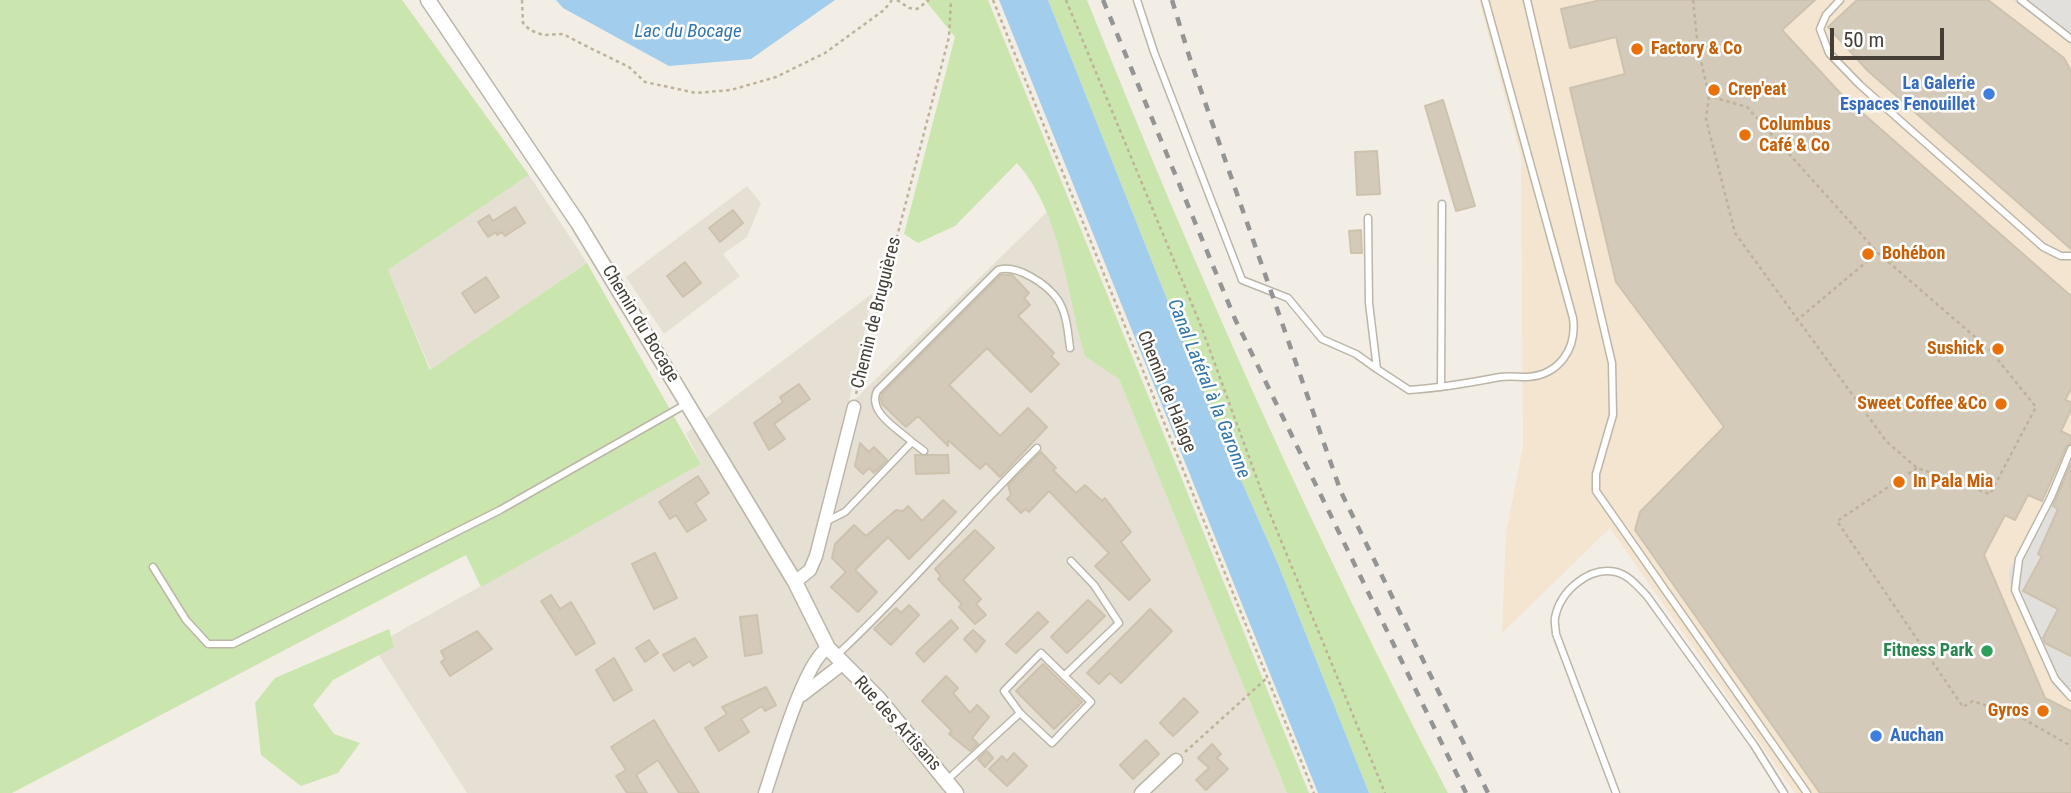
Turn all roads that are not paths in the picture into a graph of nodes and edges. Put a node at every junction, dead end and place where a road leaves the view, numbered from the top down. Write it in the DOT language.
graph roads {
  1 [pos="428,0"];
  2 [pos="1137,0"];
  3 [pos="1485,0"];
  4 [pos="1527,0"];
  5 [pos="1840,0"];
  6 [pos="2021,0"];
  7 [pos="2071,39"];
  8 [pos="1442,204"];
  9 [pos="1368,218"];
  10 [pos="2071,256"];
  11 [pos="1070,348"];
  12 [pos="1377,369"];
  13 [pos="1441,387"];
  14 [pos="688,403"];
  15 [pos="854,407"];
  16 [pos="912,442"];
  17 [pos="1037,448"];
  18 [pos="2071,449"];
  19 [pos="925,451"];
  20 [pos="825,522"];
  21 [pos="1071,561"];
  22 [pos="153,567"];
  23 [pos="795,582"];
  24 [pos="835,656"];
  25 [pos="1064,676"];
  26 [pos="2071,697"];
  27 [pos="800,698"];
  28 [pos="1020,713"];
  29 [pos="1176,760"];
  30 [pos="947,780"];
  31 [pos="765,793"];
  32 [pos="956,793"];
  33 [pos="1141,793"];
  34 [pos="1616,793"];
  35 [pos="1784,793"];
  36 [pos="1807,793"];
  1 -- 14 [label="street, Chemin du Bocage"];
  2 -- 12 [label="lane"];
  3 -- 13 [label="lane"];
  4 -- 36 [label="lane"];
  5 -- 10 [label="lane"];
  6 -- 7 [label="lane"];
  8 -- 13 [label="lane"];
  9 -- 12 [label="lane"];
  11 -- 16 [label="lane"];
  12 -- 13 [label="lane"];
  14 -- 22 [label="lane"];
  14 -- 23 [label="street, Chemin du Bocage"];
  15 -- 20 [label="street, Chemin de Bruguières"];
  16 -- 19 [label="lane"];
  16 -- 20 [label="lane"];
  17 -- 24 [label="lane"];
  18 -- 26 [label="lane"];
  20 -- 23 [label="street, Chemin de Bruguières"];
  21 -- 25 [label="lane"];
  23 -- 24 [label="street, Chemin du Bocage"];
  24 -- 27 [label="street"];
  24 -- 27 [label="street"];
  24 -- 30 [label="street, Rue des Artisans"];
  25 -- 28 [label="lane"];
  25 -- 28 [label="lane"];
  27 -- 31 [label="street"];
  28 -- 30 [label="lane"];
  29 -- 33 [label="street"];
  30 -- 32 [label="street, Rue des Artisans"];
  34 -- 35 [label="lane"];
}
